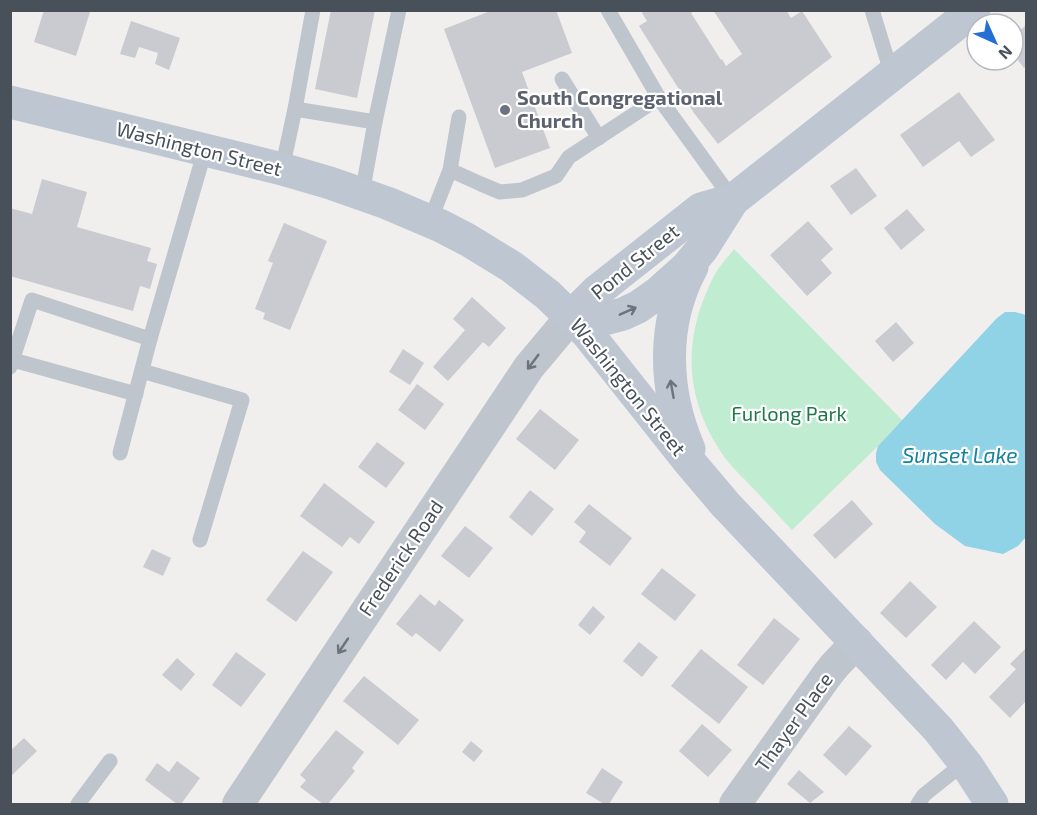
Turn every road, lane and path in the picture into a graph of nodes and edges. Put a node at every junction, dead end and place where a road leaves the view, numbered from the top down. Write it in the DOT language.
graph roads {
  1 [pos="313,10"];
  2 [pos="399,10"];
  3 [pos="608,10"];
  4 [pos="872,10"];
  5 [pos="974,10"];
  6 [pos="892,75"];
  7 [pos="562,80"];
  8 [pos="659,98"];
  9 [pos="10,102"];
  10 [pos="295,109"];
  11 [pos="459,117"];
  12 [pos="375,122"];
  13 [pos="599,138"];
  14 [pos="205,150"];
  15 [pos="282,169"];
  16 [pos="450,170"];
  17 [pos="362,194"];
  18 [pos="733,200"];
  19 [pos="430,221"];
  20 [pos="702,249"];
  21 [pos="571,317"];
  22 [pos="150,339"];
  23 [pos="12,364"];
  24 [pos="142,371"];
  25 [pos="136,394"];
  26 [pos="120,453"];
  27 [pos="707,483"];
  28 [pos="200,540"];
  29 [pos="857,642"];
  30 [pos="110,761"];
  31 [pos="964,763"];
  32 [pos="78,804"];
  33 [pos="238,804"];
  34 [pos="735,804"];
  35 [pos="918,804"];
  36 [pos="992,804"];
  1 -- 10 [label="lane"];
  2 -- 12 [label="lane"];
  3 -- 8 [label="lane"];
  4 -- 6 [label="lane"];
  5 -- 6 [label="main road, Pond Street"];
  6 -- 18 [label="main road, Pond Street"];
  7 -- 13 [label="lane"];
  8 -- 13 [label="lane"];
  8 -- 18 [label="lane"];
  9 -- 14 [label="main road, Washington Street"];
  10 -- 12 [label="lane"];
  10 -- 15 [label="lane"];
  11 -- 16 [label="lane"];
  12 -- 17 [label="lane"];
  13 -- 16 [label="lane"];
  14 -- 15 [label="main road, Washington Street"];
  14 -- 22 [label="lane"];
  15 -- 17 [label="main road, Washington Street"];
  16 -- 19 [label="lane"];
  17 -- 19 [label="main road, Washington Street"];
  18 -- 20 [label="main road, Pond Street"];
  18 -- 21 [label="main road, Pond Street"];
  19 -- 21 [label="main road, Washington Street"];
  21 -- 20 [label="main road, Pond Street, one-way"];
  27 -- 20 [label="main road, one-way"];
  21 -- 27 [label="main road, Washington Street"];
  21 -- 33 [label="street, Frederick Road, one-way"];
  22 -- 23 [label="lane"];
  22 -- 24 [label="lane"];
  23 -- 25 [label="lane"];
  24 -- 25 [label="lane"];
  24 -- 28 [label="lane"];
  25 -- 26 [label="lane"];
  27 -- 29 [label="main road, Washington Street"];
  29 -- 31 [label="main road, Washington Street"];
  29 -- 34 [label="street, Thayer Place"];
  30 -- 32 [label="lane"];
  31 -- 35 [label="lane"];
  31 -- 36 [label="main road, Washington Street"];
}
